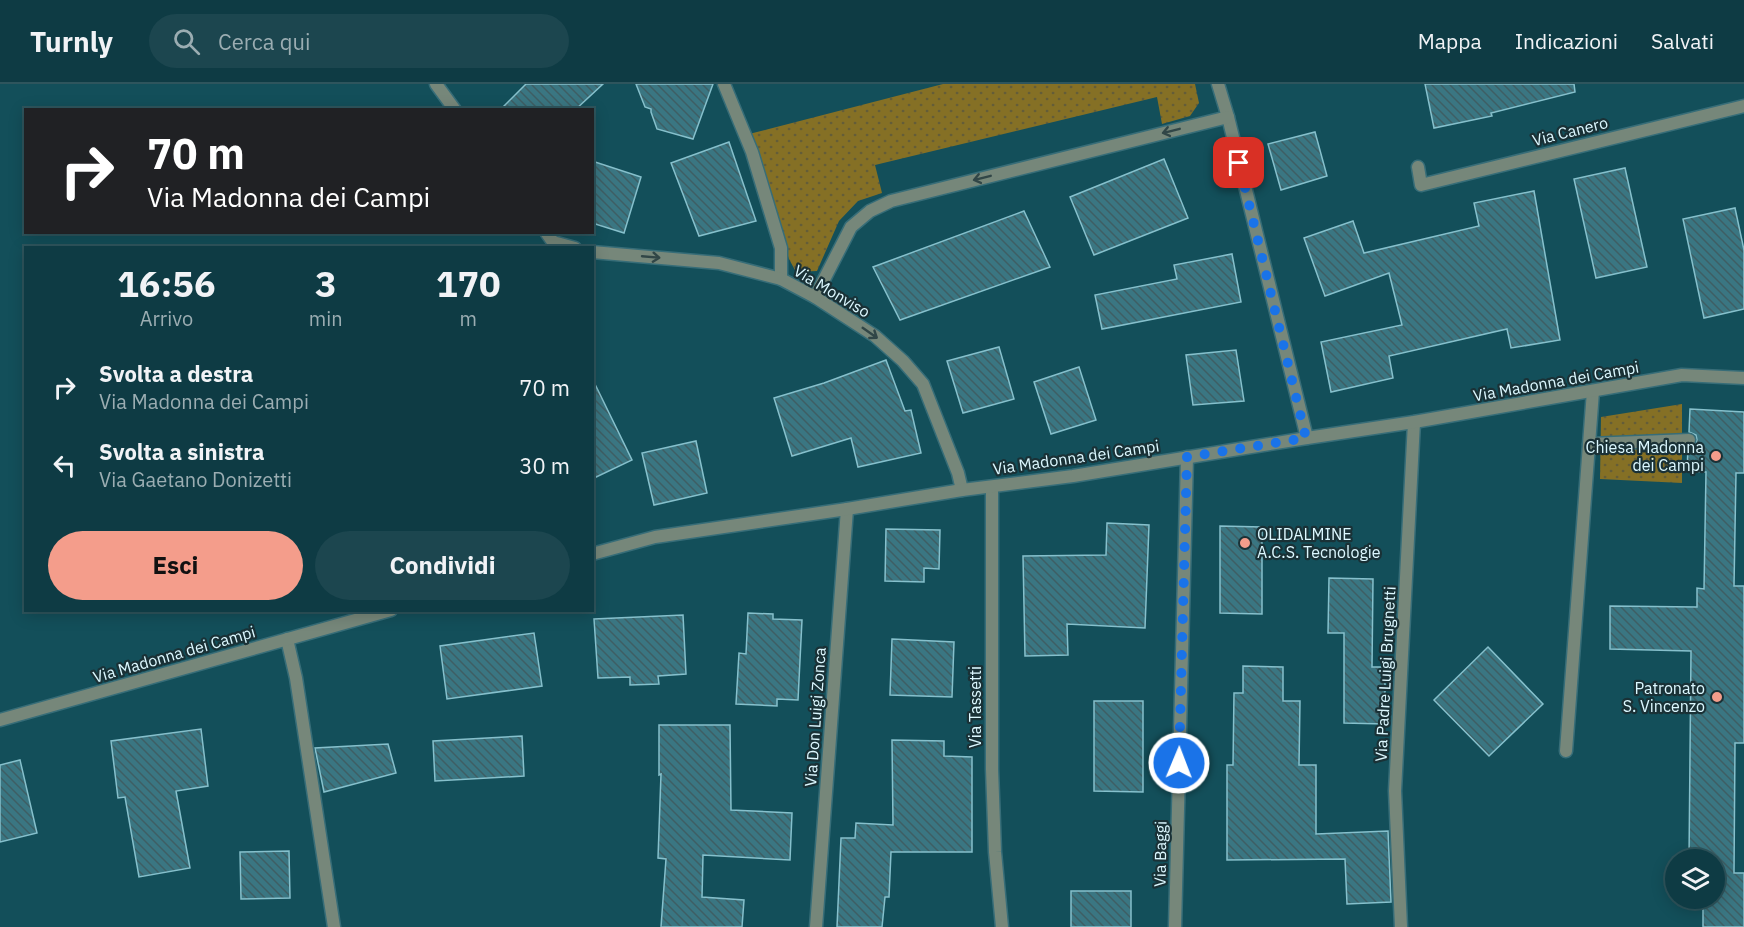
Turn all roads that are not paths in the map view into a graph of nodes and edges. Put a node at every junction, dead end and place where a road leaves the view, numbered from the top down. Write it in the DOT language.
graph roads {
  1 [pos="436,84"];
  2 [pos="724,84"];
  3 [pos="1218,84"];
  4 [pos="1744,106"];
  5 [pos="454,108"];
  6 [pos="1228,117"];
  7 [pos="1418,167"];
  8 [pos="547,234"];
  9 [pos="567,246"];
  10 [pos="594,252"];
  11 [pos="781,279"];
  12 [pos="815,297"];
  13 [pos="1744,378"];
  14 [pos="1593,391"];
  15 [pos="1414,422"];
  16 [pos="1306,438"];
  17 [pos="1689,440"];
  18 [pos="1589,444"];
  19 [pos="1187,457"];
  20 [pos="992,487"];
  21 [pos="962,490"];
  22 [pos="847,509"];
  23 [pos="594,553"];
  24 [pos="384,612"];
  25 [pos="287,639"];
  26 [pos="0,720"];
  27 [pos="1566,751"];
  28 [pos="334,927"];
  29 [pos="816,927"];
  30 [pos="1002,927"];
  31 [pos="1175,927"];
  32 [pos="1401,927"];
  1 -- 5 [label="street"];
  2 -- 11 [label="street"];
  3 -- 6 [label="street"];
  4 -- 7 [label="street, Via Canero"];
  6 -- 12 [label="street, one-way"];
  6 -- 16 [label="street"];
  8 -- 9 [label="street"];
  10 -- 11 [label="street, Via Monviso, one-way"];
  11 -- 12 [label="street, Via Monviso"];
  12 -- 21 [label="street, Via Monviso, one-way"];
  13 -- 14 [label="street, Via Madonna dei Campi"];
  14 -- 15 [label="street, Via Madonna dei Campi"];
  14 -- 18 [label="street"];
  15 -- 16 [label="street, Via Madonna dei Campi"];
  15 -- 32 [label="street, Via Padre Luigi Brugnetti"];
  16 -- 19 [label="street, Via Madonna dei Campi"];
  17 -- 18 [label="street"];
  18 -- 27 [label="street"];
  19 -- 20 [label="street, Via Madonna dei Campi"];
  19 -- 31 [label="street, Via Baggi"];
  20 -- 21 [label="street, Via Madonna dei Campi"];
  20 -- 30 [label="street, Via Tassetti"];
  21 -- 22 [label="street, Via Madonna dei Campi"];
  22 -- 23 [label="street, Via Madonna dei Campi"];
  22 -- 29 [label="street, Via Don Luigi Zonca"];
  24 -- 25 [label="street, Via Madonna dei Campi"];
  25 -- 26 [label="street, Via Madonna dei Campi"];
  25 -- 28 [label="street"];
}
